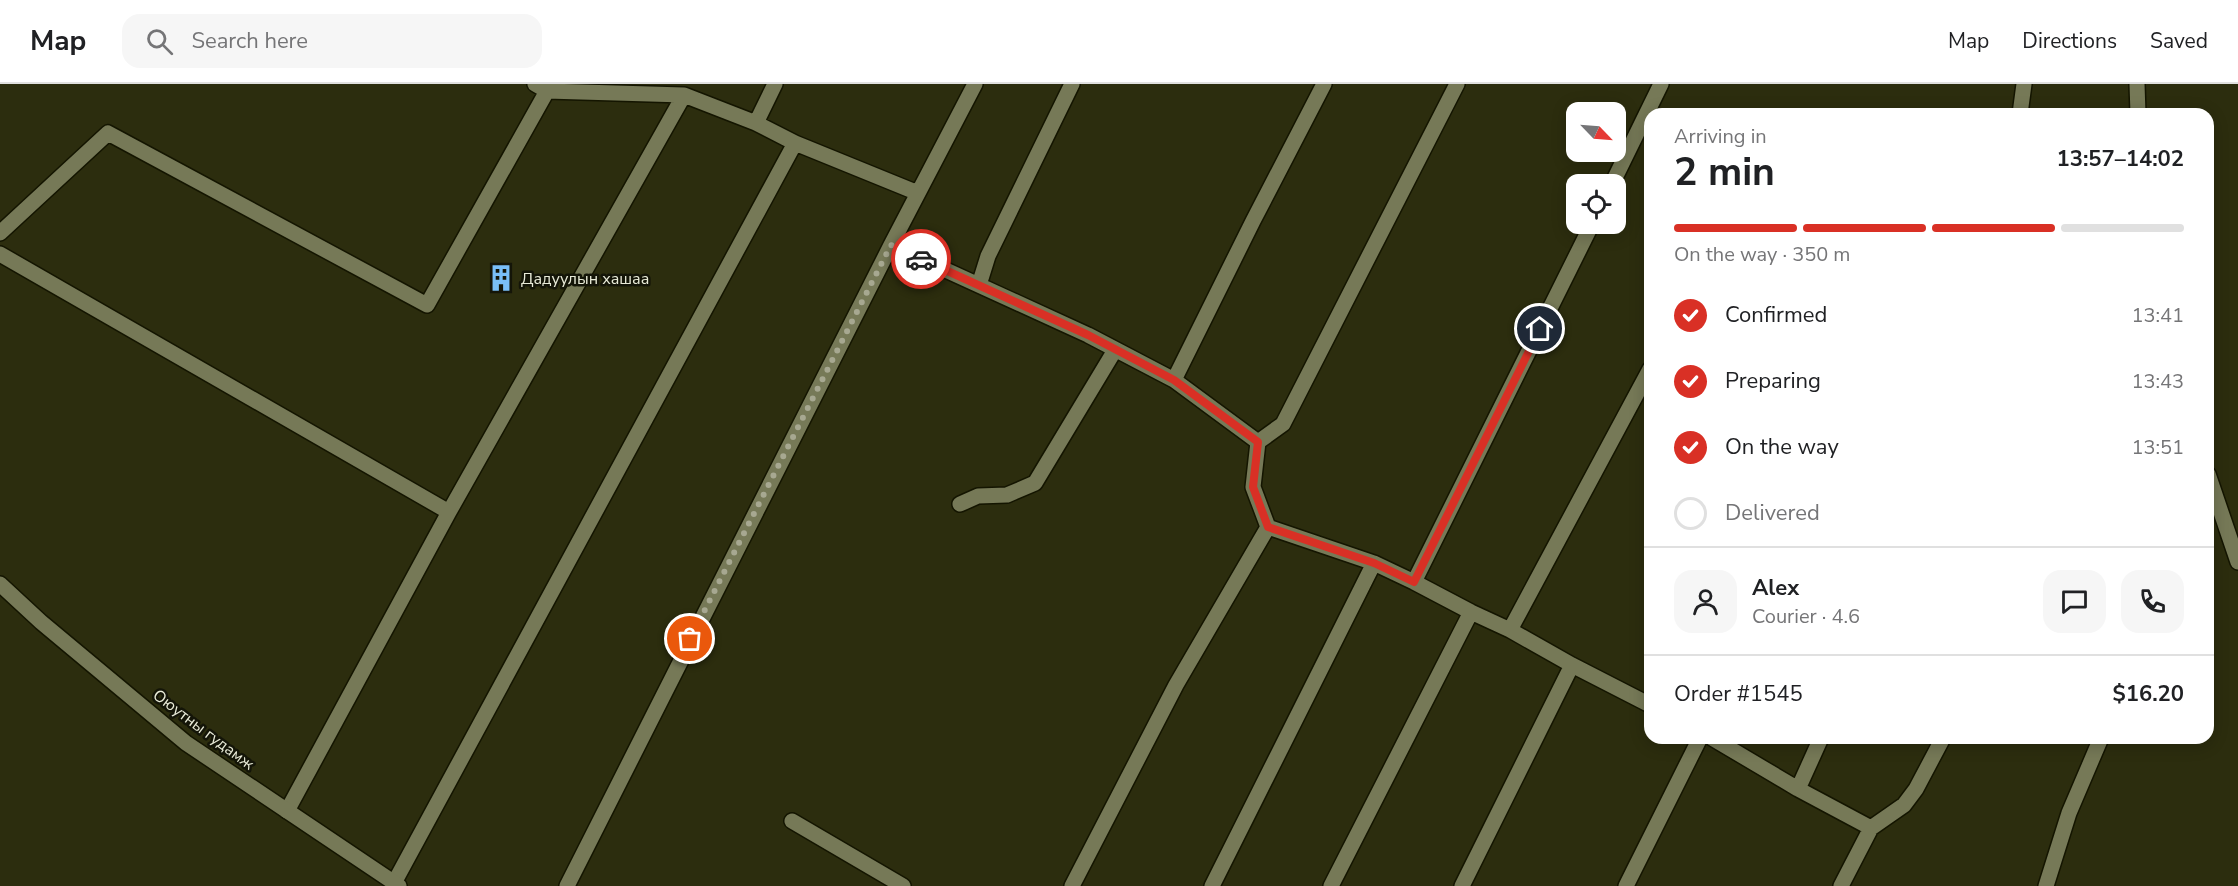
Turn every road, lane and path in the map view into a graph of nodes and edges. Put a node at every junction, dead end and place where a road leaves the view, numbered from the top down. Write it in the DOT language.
graph roads {
  1 [pos="775,84"];
  2 [pos="975,84"];
  3 [pos="1072,84"];
  4 [pos="1324,84"];
  5 [pos="1457,84"];
  6 [pos="1661,84"];
  7 [pos="2024,84"];
  8 [pos="2138,84"];
  9 [pos="541,87"];
  10 [pos="684,95"];
  11 [pos="1649,108"];
  12 [pos="2021,108"];
  13 [pos="2138,108"];
  14 [pos="1644,119"];
  15 [pos="756,123"];
  16 [pos="795,143"];
  17 [pos="1617,174"];
  18 [pos="918,193"];
  19 [pos="0,233"];
  20 [pos="1587,234"];
  21 [pos="891,245"];
  22 [pos="0,254"];
  23 [pos="979,285"];
  24 [pos="1115,350"];
  25 [pos="1174,380"];
  26 [pos="1644,380"];
  27 [pos="1258,442"];
  28 [pos="2214,492"];
  29 [pos="960,504"];
  30 [pos="449,512"];
  31 [pos="1268,527"];
  32 [pos="2238,562"];
  33 [pos="1374,563"];
  34 [pos="1414,582"];
  35 [pos="0,584"];
  36 [pos="1471,612"];
  37 [pos="1510,630"];
  38 [pos="1572,665"];
  39 [pos="1644,702"];
  40 [pos="1697,744"];
  41 [pos="1722,744"];
  42 [pos="1818,744"];
  43 [pos="1940,744"];
  44 [pos="2098,744"];
  45 [pos="1798,789"];
  46 [pos="287,812"];
  47 [pos="792,821"];
  48 [pos="1872,828"];
  49 [pos="397,884"];
  50 [pos="567,886"];
  51 [pos="903,886"];
  52 [pos="1072,886"];
  53 [pos="1212,886"];
  54 [pos="1331,886"];
  55 [pos="1462,886"];
  56 [pos="1626,886"];
  57 [pos="1841,886"];
  58 [pos="2046,886"];
  1 -- 15 [label="street"];
  2 -- 18 [label="street"];
  3 -- 23 [label="street"];
  4 -- 25 [label="street"];
  5 -- 27 [label="street"];
  6 -- 11 [label="street"];
  7 -- 12 [label="street"];
  8 -- 13 [label="street"];
  9 -- 10 [label="street"];
  9 -- 19 [label="street"];
  10 -- 15 [label="street"];
  10 -- 30 [label="street"];
  14 -- 17 [label="street"];
  15 -- 16 [label="street"];
  16 -- 18 [label="street"];
  16 -- 49 [label="street"];
  18 -- 21 [label="street"];
  20 -- 34 [label="street"];
  21 -- 23 [label="street"];
  21 -- 50 [label="street"];
  22 -- 30 [label="street"];
  23 -- 24 [label="street"];
  24 -- 25 [label="street"];
  24 -- 29 [label="street"];
  25 -- 27 [label="street"];
  26 -- 37 [label="street"];
  27 -- 31 [label="street"];
  28 -- 32 [label="street"];
  30 -- 46 [label="street"];
  31 -- 33 [label="street"];
  31 -- 52 [label="street"];
  33 -- 34 [label="street"];
  33 -- 53 [label="street"];
  34 -- 36 [label="street"];
  35 -- 46 [label="street, Оюутны гудамж"];
  36 -- 37 [label="street"];
  36 -- 54 [label="street"];
  37 -- 38 [label="street"];
  38 -- 39 [label="street"];
  38 -- 55 [label="street"];
  40 -- 56 [label="street"];
  41 -- 45 [label="street"];
  42 -- 45 [label="street"];
  43 -- 48 [label="street"];
  44 -- 58 [label="street"];
  45 -- 48 [label="street"];
  46 -- 49 [label="street, Оюутны гудамж"];
  47 -- 51 [label="street"];
  48 -- 57 [label="street"];
}
